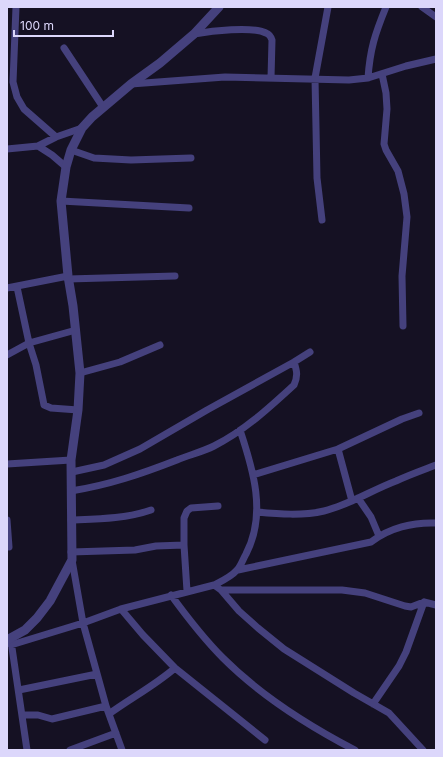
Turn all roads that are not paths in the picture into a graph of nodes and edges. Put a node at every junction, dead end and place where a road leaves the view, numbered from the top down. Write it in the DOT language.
graph roads {
  1 [pos="16,7"];
  2 [pos="219,7"];
  3 [pos="328,7"];
  4 [pos="386,7"];
  5 [pos="422,7"];
  6 [pos="435,15"];
  7 [pos="194,34"];
  8 [pos="64,48"];
  9 [pos="436,59"];
  10 [pos="382,74"];
  11 [pos="271,78"];
  12 [pos="315,78"];
  13 [pos="368,78"];
  14 [pos="131,84"];
  15 [pos="103,107"];
  16 [pos="82,128"];
  17 [pos="56,137"];
  18 [pos="38,146"];
  19 [pos="7,149"];
  20 [pos="71,150"];
  21 [pos="191,158"];
  22 [pos="66,167"];
  23 [pos="61,201"];
  24 [pos="189,208"];
  25 [pos="322,220"];
  26 [pos="175,276"];
  27 [pos="68,277"];
  28 [pos="16,287"];
  29 [pos="7,288"];
  30 [pos="403,326"];
  31 [pos="76,330"];
  32 [pos="29,343"];
  33 [pos="160,345"];
  34 [pos="310,352"];
  35 [pos="7,355"];
  36 [pos="294,362"];
  37 [pos="80,373"];
  38 [pos="78,410"];
  39 [pos="419,413"];
  40 [pos="240,430"];
  41 [pos="338,449"];
  42 [pos="71,460"];
  43 [pos="7,464"];
  44 [pos="436,465"];
  45 [pos="72,472"];
  46 [pos="253,475"];
  47 [pos="71,491"];
  48 [pos="355,499"];
  49 [pos="218,506"];
  50 [pos="151,510"];
  51 [pos="257,512"];
  52 [pos="7,520"];
  53 [pos="71,520"];
  54 [pos="436,524"];
  55 [pos="379,536"];
  56 [pos="184,545"];
  57 [pos="9,547"];
  58 [pos="71,556"];
  59 [pos="238,570"];
  60 [pos="214,585"];
  61 [pos="221,590"];
  62 [pos="187,591"];
  63 [pos="171,595"];
  64 [pos="424,602"];
  65 [pos="436,605"];
  66 [pos="121,609"];
  67 [pos="82,623"];
  68 [pos="10,641"];
  69 [pos="175,668"];
  70 [pos="97,674"];
  71 [pos="19,690"];
  72 [pos="373,704"];
  73 [pos="106,706"];
  74 [pos="109,714"];
  75 [pos="22,715"];
  76 [pos="116,733"];
  77 [pos="265,740"];
  78 [pos="27,750"];
  79 [pos="70,750"];
  80 [pos="122,750"];
  81 [pos="355,750"];
  82 [pos="423,750"];
  1 -- 17 [label="street"];
  2 -- 7 [label="street"];
  3 -- 12 [label="street"];
  4 -- 13 [label="street"];
  5 -- 6 [label="street"];
  7 -- 11 [label="street"];
  7 -- 14 [label="street"];
  8 -- 15 [label="street"];
  9 -- 10 [label="street"];
  10 -- 13 [label="street"];
  10 -- 30 [label="street"];
  11 -- 12 [label="street"];
  11 -- 14 [label="street"];
  12 -- 13 [label="street"];
  12 -- 25 [label="street"];
  14 -- 15 [label="street"];
  15 -- 16 [label="street"];
  16 -- 17 [label="street"];
  16 -- 20 [label="street"];
  17 -- 18 [label="street"];
  18 -- 19 [label="street"];
  18 -- 22 [label="street"];
  20 -- 21 [label="street"];
  20 -- 22 [label="street"];
  22 -- 23 [label="street"];
  23 -- 24 [label="street"];
  23 -- 27 [label="street"];
  26 -- 27 [label="street"];
  27 -- 28 [label="street"];
  27 -- 31 [label="street"];
  28 -- 29 [label="street"];
  28 -- 32 [label="street"];
  31 -- 32 [label="street"];
  31 -- 37 [label="street"];
  32 -- 35 [label="street"];
  32 -- 38 [label="street"];
  33 -- 37 [label="street"];
  34 -- 36 [label="street"];
  36 -- 40 [label="street"];
  36 -- 45 [label="street"];
  37 -- 38 [label="street"];
  38 -- 42 [label="street"];
  39 -- 41 [label="street"];
  40 -- 46 [label="street"];
  40 -- 47 [label="street"];
  41 -- 46 [label="street"];
  41 -- 48 [label="street"];
  42 -- 43 [label="street"];
  42 -- 45 [label="street"];
  44 -- 48 [label="street"];
  45 -- 47 [label="street"];
  46 -- 51 [label="street"];
  47 -- 53 [label="street"];
  48 -- 51 [label="street"];
  48 -- 55 [label="street"];
  49 -- 56 [label="street"];
  50 -- 53 [label="street"];
  51 -- 59 [label="street"];
  52 -- 57 [label="street"];
  53 -- 58 [label="street"];
  54 -- 55 [label="street"];
  55 -- 59 [label="street"];
  56 -- 58 [label="street"];
  56 -- 62 [label="street"];
  58 -- 67 [label="street"];
  58 -- 68 [label="street"];
  59 -- 60 [label="street"];
  60 -- 61 [label="street"];
  60 -- 62 [label="street"];
  61 -- 64 [label="street"];
  61 -- 72 [label="street"];
  62 -- 63 [label="street"];
  63 -- 66 [label="street"];
  63 -- 81 [label="street"];
  64 -- 65 [label="street"];
  64 -- 72 [label="street"];
  66 -- 67 [label="street"];
  66 -- 69 [label="street"];
  67 -- 68 [label="street"];
  67 -- 70 [label="street"];
  68 -- 71 [label="street"];
  69 -- 74 [label="street"];
  69 -- 77 [label="street"];
  70 -- 71 [label="street"];
  70 -- 73 [label="street"];
  71 -- 75 [label="street"];
  72 -- 82 [label="street"];
  73 -- 74 [label="street"];
  73 -- 75 [label="street"];
  74 -- 76 [label="street"];
  75 -- 78 [label="street"];
  76 -- 79 [label="street"];
  76 -- 80 [label="street"];
}
